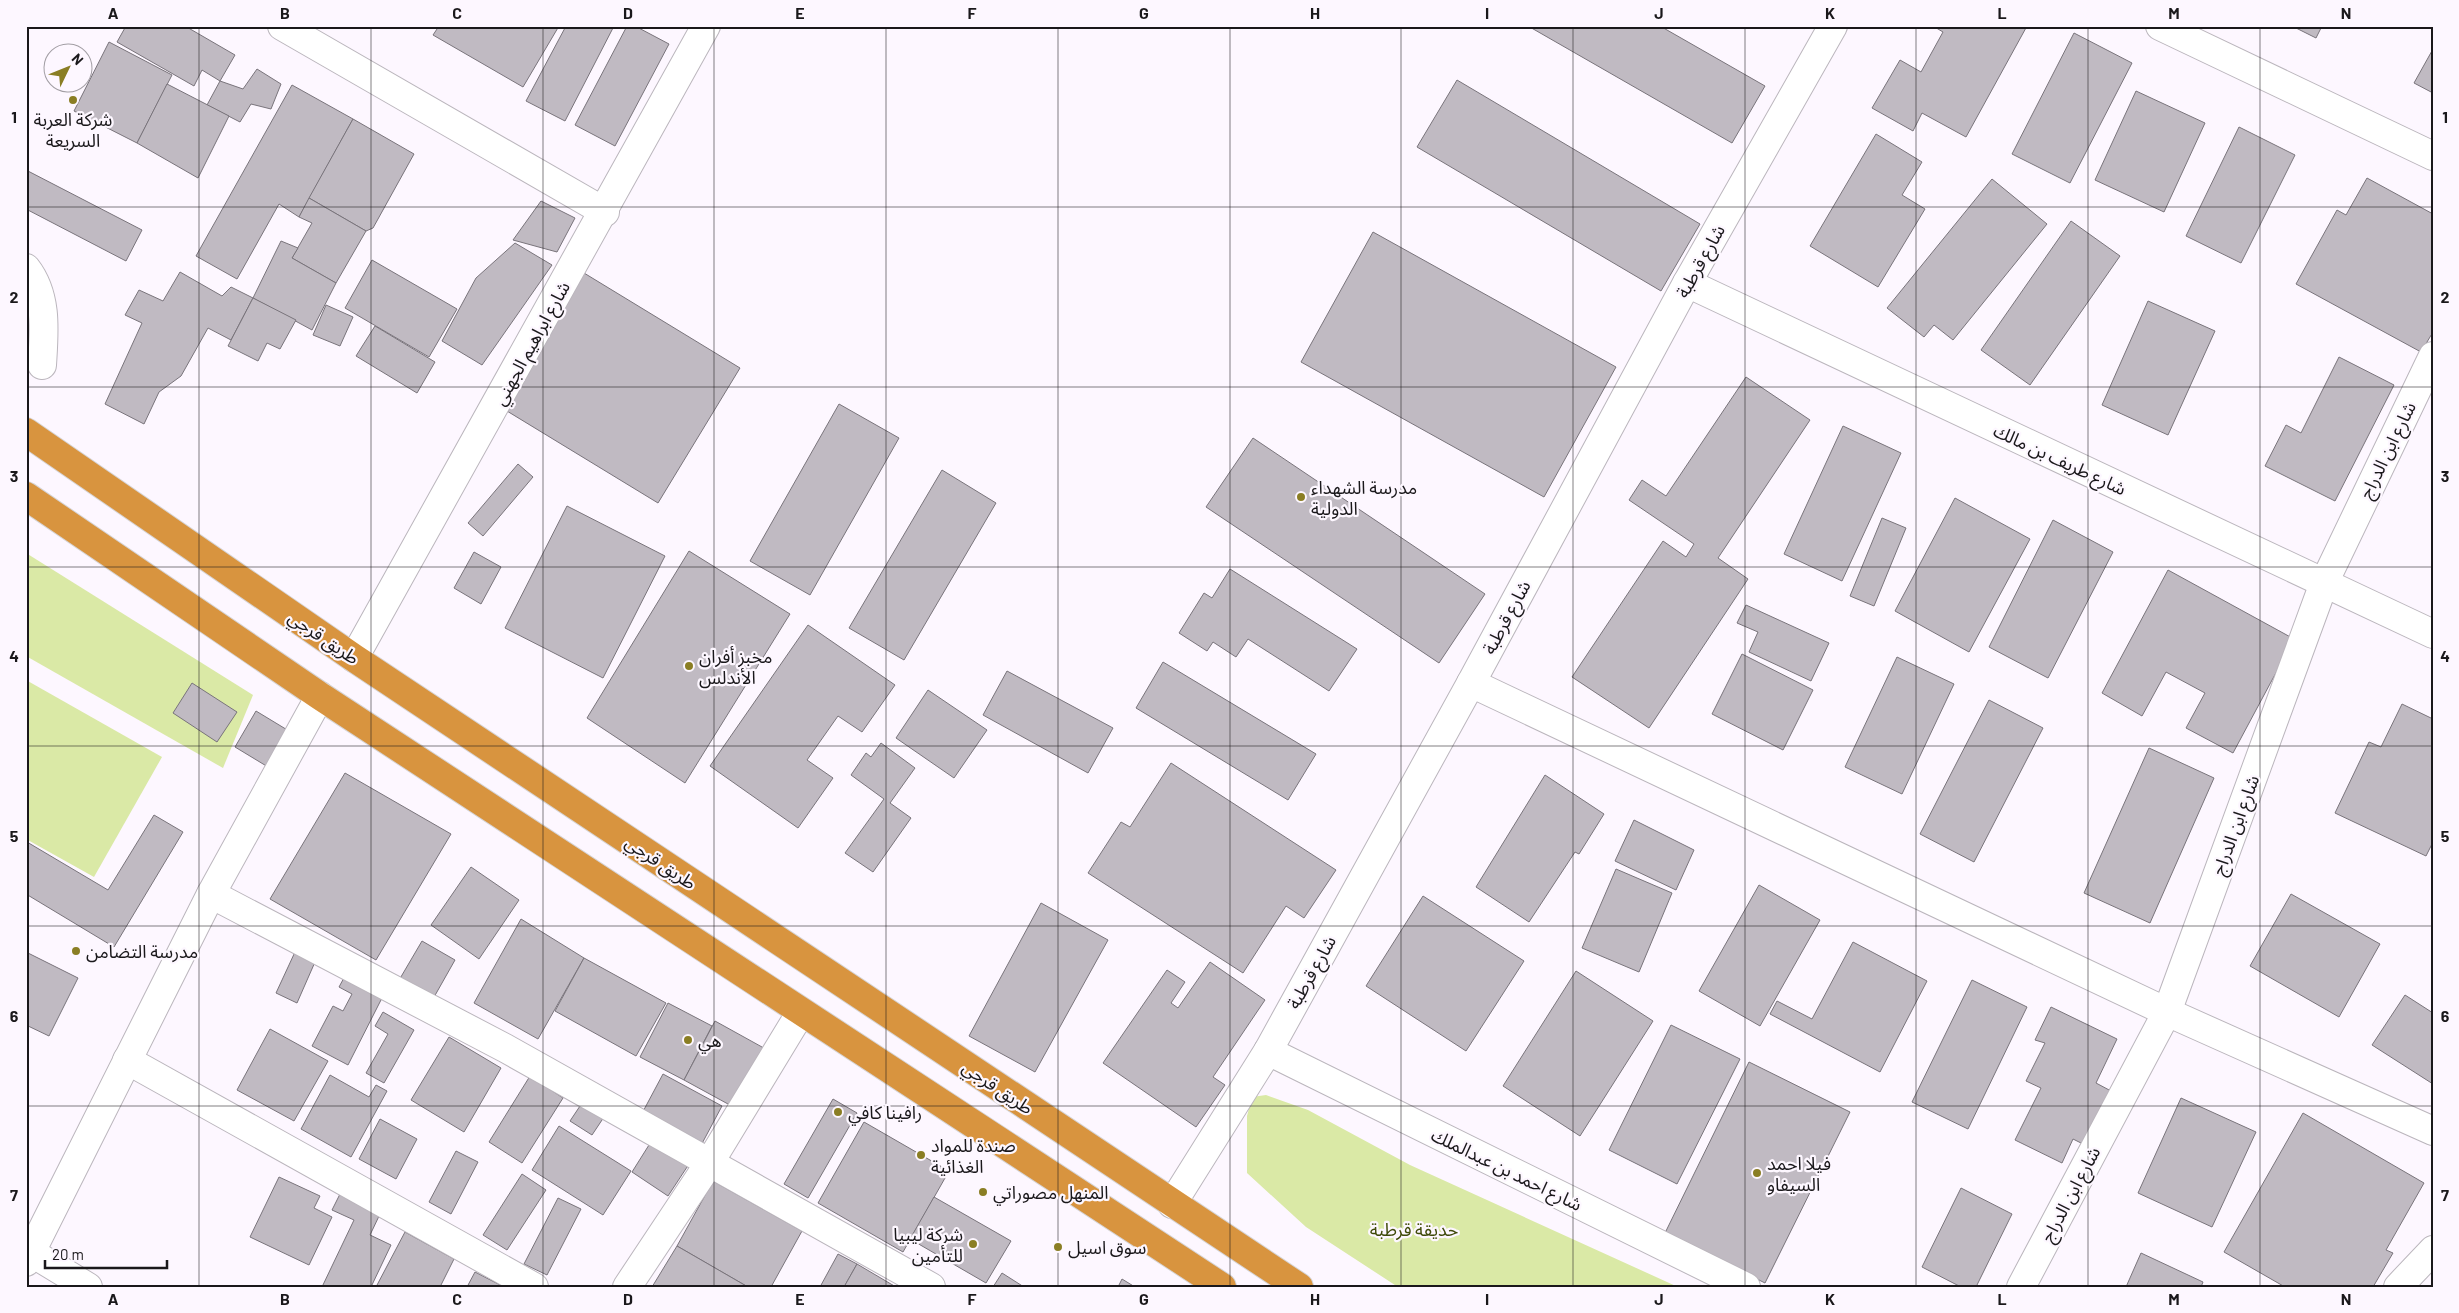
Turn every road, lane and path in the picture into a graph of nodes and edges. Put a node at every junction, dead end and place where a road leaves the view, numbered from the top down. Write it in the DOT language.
graph roads {
  1 [pos="282,26"];
  2 [pos="706,26"];
  3 [pos="1833,26"];
  4 [pos="2160,26"];
  5 [pos="2433,156"];
  6 [pos="605,212"];
  7 [pos="26,268"];
  8 [pos="1687,283"];
  9 [pos="2433,356"];
  10 [pos="42,365"];
  11 [pos="26,432"];
  12 [pos="26,496"];
  13 [pos="2324,584"];
  14 [pos="2433,634"];
  15 [pos="354,658"];
  16 [pos="1471,683"];
  17 [pos="320,696"];
  18 [pos="211,894"];
  19 [pos="800,1012"];
  20 [pos="2167,1012"];
  21 [pos="1268,1051"];
  22 [pos="127,1060"];
  23 [pos="2433,1131"];
  24 [pos="710,1162"];
  25 [pos="1172,1204"];
  26 [pos="2433,1250"];
  27 [pos="29,1258"];
  28 [pos="88,1287"];
  29 [pos="534,1287"];
  30 [pos="627,1287"];
  31 [pos="931,1287"];
  32 [pos="1222,1287"];
  33 [pos="1299,1287"];
  34 [pos="1746,1287"];
  35 [pos="2021,1287"];
  36 [pos="2398,1287"];
  1 -- 6 [label="street"];
  2 -- 6 [label="street, شارع ابراهيم الجهني"];
  3 -- 8 [label="street, شارع قرطبة"];
  4 -- 5 [label="street"];
  6 -- 15 [label="street, شارع ابراهيم الجهني"];
  7 -- 10 [label="street"];
  8 -- 13 [label="street, شارع طريف بن مالك"];
  8 -- 16 [label="street, شارع قرطبة"];
  9 -- 13 [label="street, شارع ابن الدراج"];
  11 -- 15 [label="highway, طريق قرجي"];
  12 -- 17 [label="highway"];
  13 -- 14 [label="street, شارع طريف بن مالك"];
  13 -- 20 [label="street, شارع ابن الدراج"];
  15 -- 25 [label="highway, طريق قرجي"];
  16 -- 20 [label="street"];
  16 -- 21 [label="street, شارع قرطبة"];
  17 -- 18 [label="street"];
  17 -- 19 [label="highway"];
  18 -- 22 [label="street"];
  18 -- 24 [label="street"];
  19 -- 24 [label="street"];
  19 -- 32 [label="highway"];
  20 -- 23 [label="street"];
  20 -- 35 [label="street, شارع ابن الدراج"];
  21 -- 25 [label="street, شارع قرطبة"];
  21 -- 34 [label="street, شارع احمد بن عبدالملك"];
  22 -- 27 [label="street"];
  22 -- 29 [label="street"];
  24 -- 30 [label="street"];
  24 -- 31 [label="street"];
  25 -- 33 [label="highway, طريق قرجي"];
  26 -- 36 [label="street"];
  27 -- 28 [label="street"];
}
